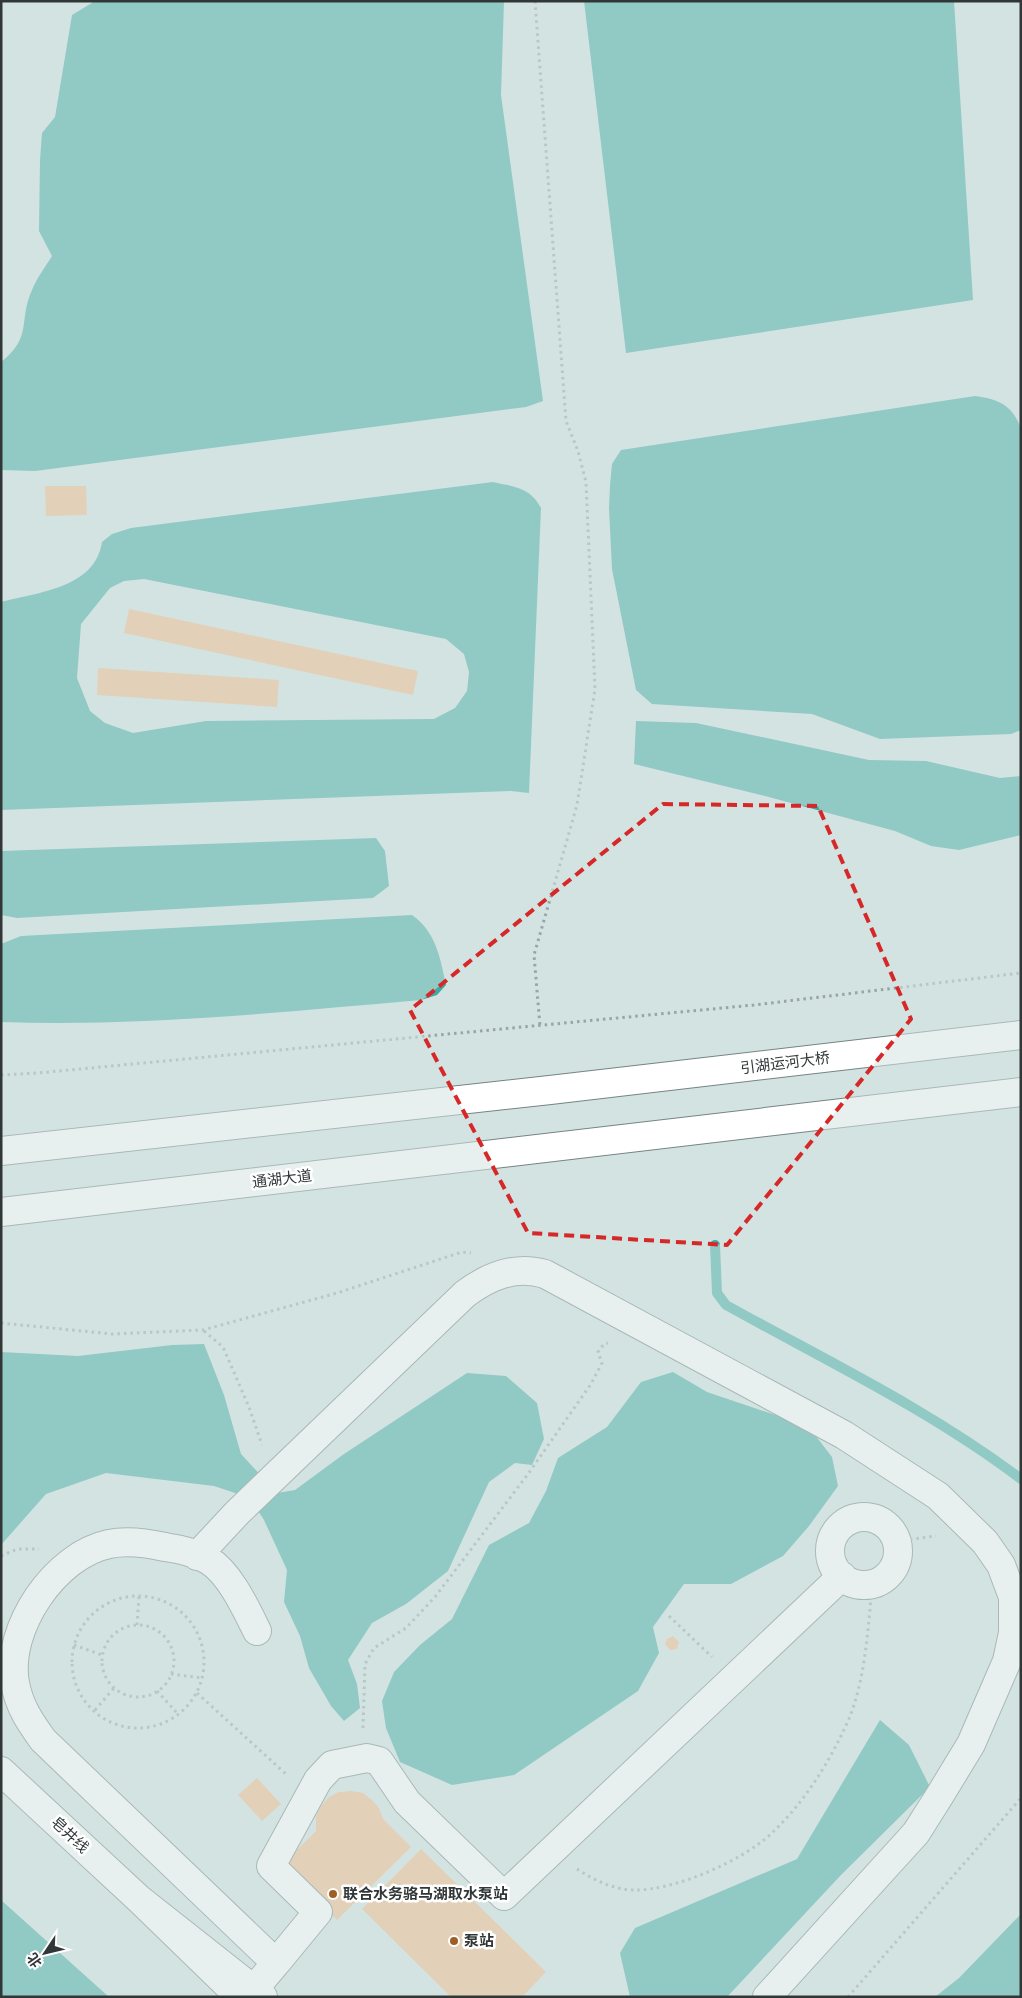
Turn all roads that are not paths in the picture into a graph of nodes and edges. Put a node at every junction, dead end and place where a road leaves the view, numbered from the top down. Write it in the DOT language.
graph roads {
  1 [pos="1021,1035"];
  2 [pos="1021,1092"];
  3 [pos="1,1151"];
  4 [pos="1,1212"];
  5 [pos="197,1556"];
  6 [pos="842,1576"];
  7 [pos="257,1631"];
  8 [pos="1,1771"];
  9 [pos="276,1964"];
  10 [pos="252,1994"];
  11 [pos="766,1997"];
  1 -- 3 [label="main road, 引湖运河大桥"];
  2 -- 4 [label="main road, 通湖大道"];
  5 -- 7 [label="main road"];
  5 -- 9 [label="main road"];
  5 -- 11 [label="main road"];
  6 -- 6 [label="main road"];
  6 -- 9 [label="main road"];
  8 -- 10 [label="main road, 皂井线"];
  9 -- 10 [label="main road"];
}
